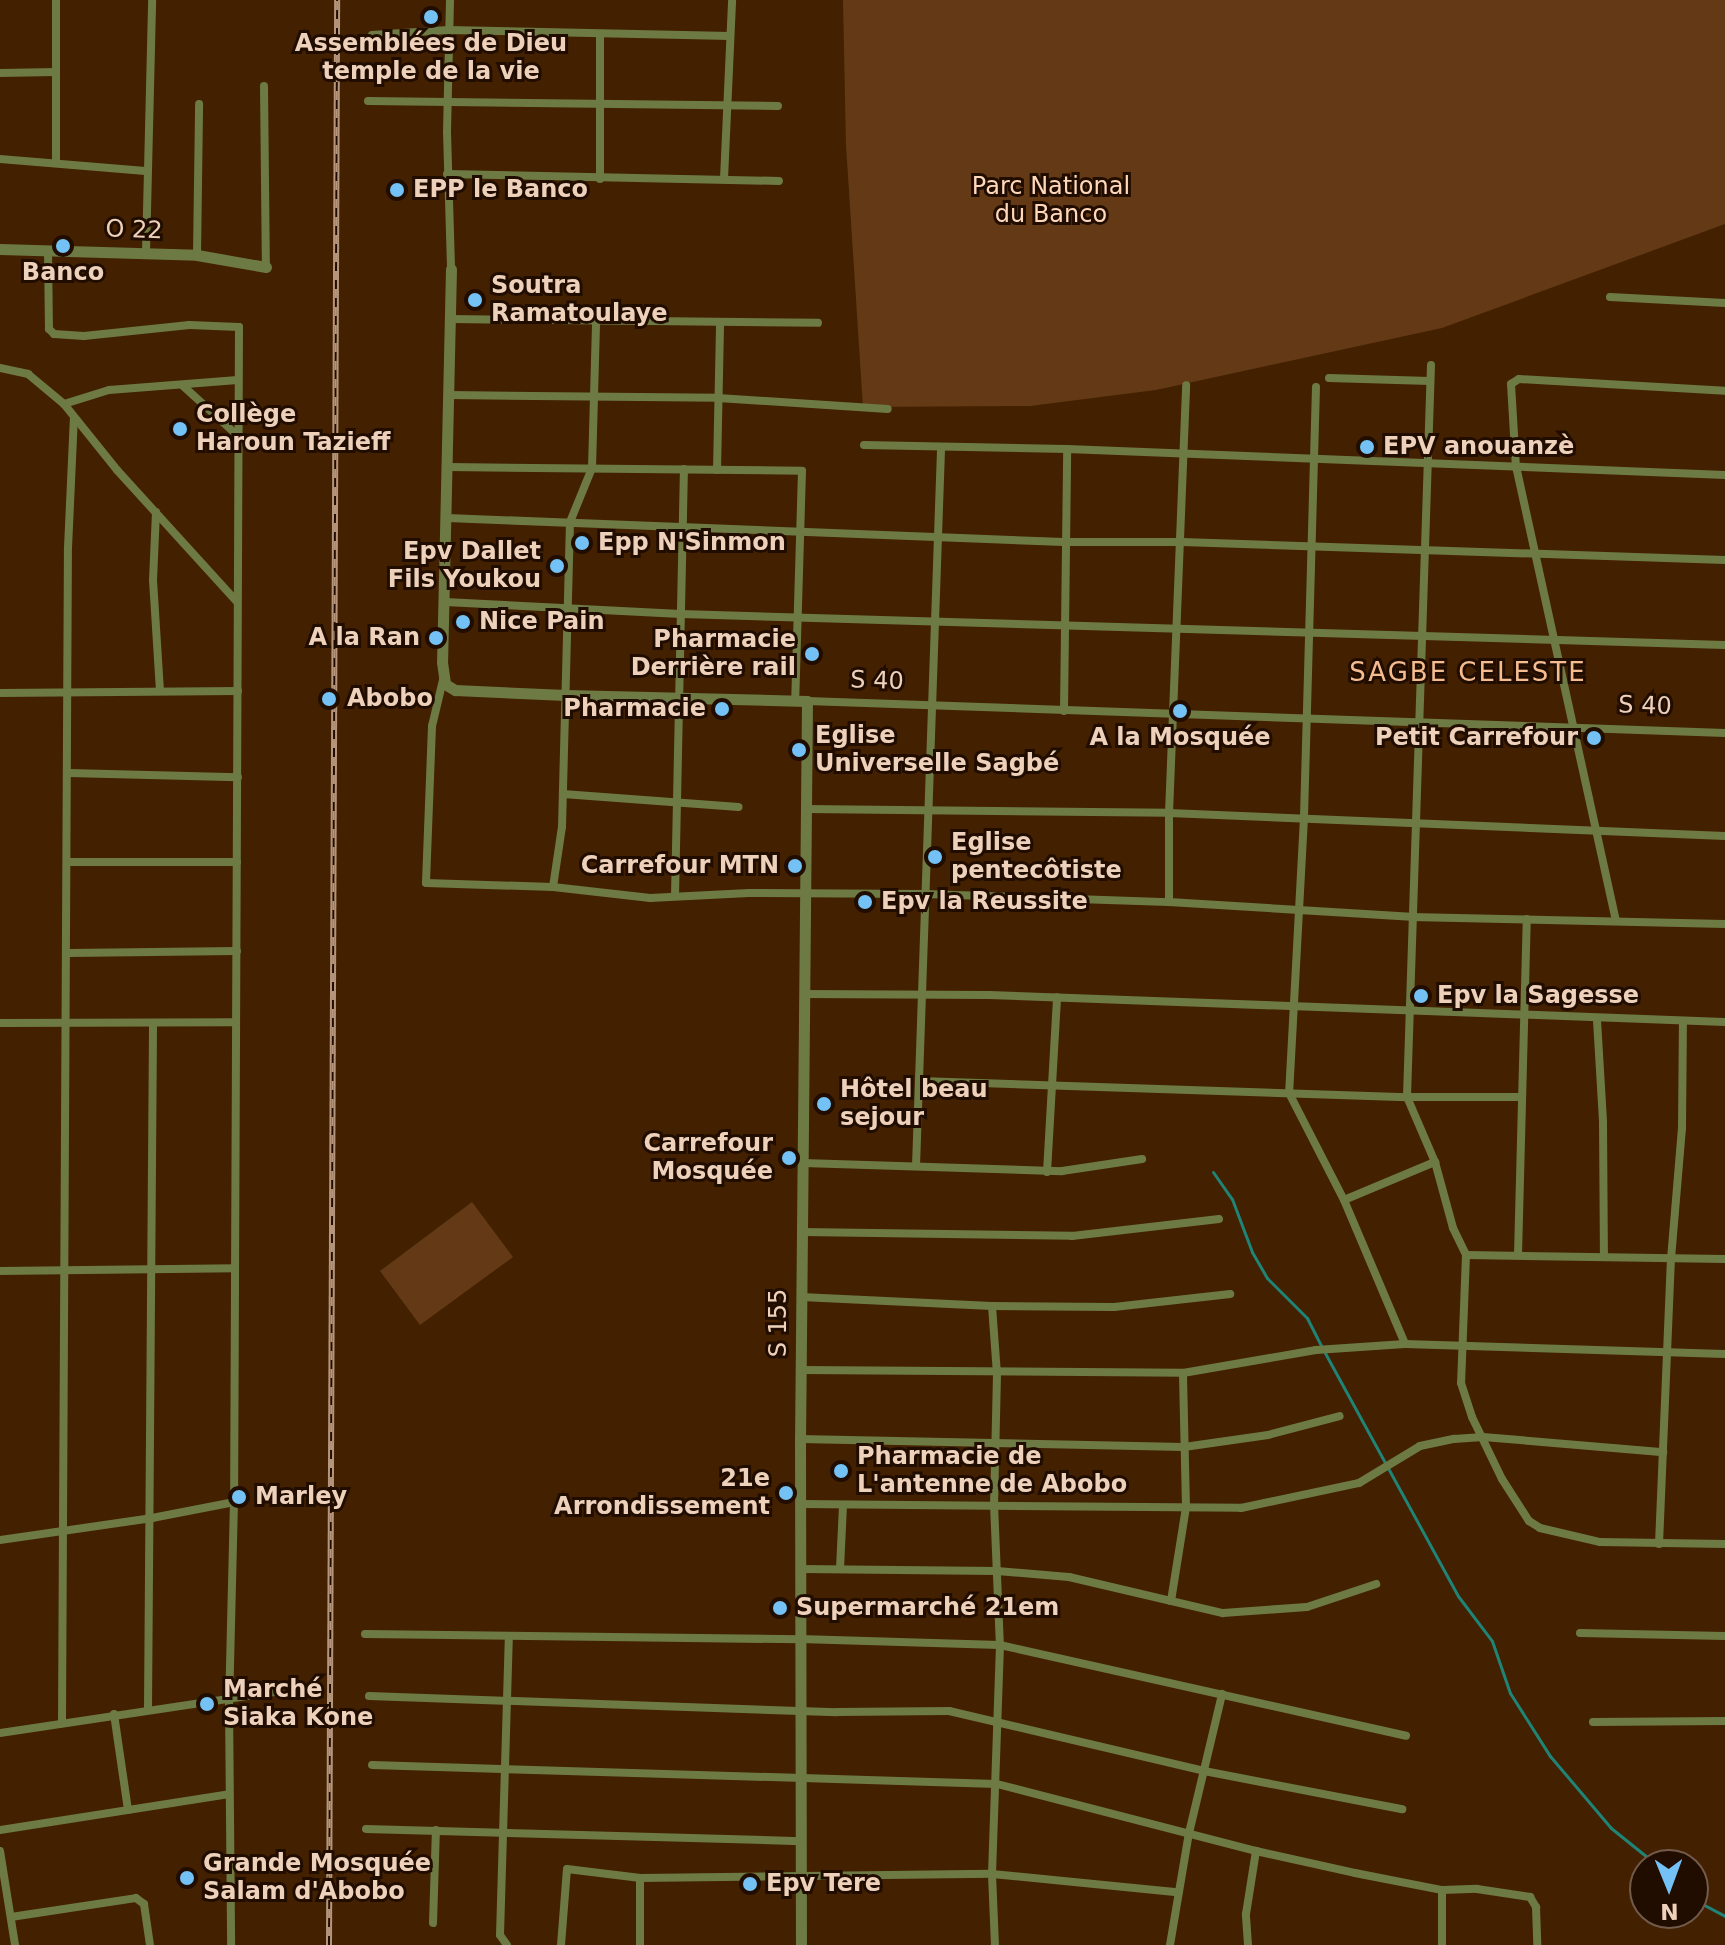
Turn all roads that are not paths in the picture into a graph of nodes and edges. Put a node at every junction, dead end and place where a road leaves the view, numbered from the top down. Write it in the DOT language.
graph roads {
  1 [pos="56,0"];
  2 [pos="152,0"];
  3 [pos="450,0"];
  4 [pos="732,0"];
  5 [pos="448,30"];
  6 [pos="600,34"];
  7 [pos="372,35"];
  8 [pos="730,36"];
  9 [pos="56,72"];
  10 [pos="0,73"];
  11 [pos="264,86"];
  12 [pos="447,100"];
  13 [pos="368,101"];
  14 [pos="199,104"];
  15 [pos="600,105"];
  16 [pos="727,106"];
  17 [pos="778,106"];
  18 [pos="0,159"];
  19 [pos="56,163"];
  20 [pos="146,171"];
  21 [pos="447,174"];
  22 [pos="600,179"];
  23 [pos="724,179"];
  24 [pos="779,181"];
  25 [pos="0,249"];
  26 [pos="48,250"];
  27 [pos="146,252"];
  28 [pos="197,255"];
  29 [pos="266,267"];
  30 [pos="451,269"];
  31 [pos="1610,297"];
  32 [pos="1725,303"];
  33 [pos="449,319"];
  34 [pos="596,321"];
  35 [pos="818,323"];
  36 [pos="720,324"];
  37 [pos="1431,365"];
  38 [pos="0,368"];
  39 [pos="1329,378"];
  40 [pos="238,380"];
  41 [pos="1430,381"];
  42 [pos="182,385"];
  43 [pos="1186,385"];
  44 [pos="1316,387"];
  45 [pos="1725,391"];
  46 [pos="448,395"];
  47 [pos="595,396"];
  48 [pos="718,398"];
  49 [pos="64,404"];
  50 [pos="888,409"];
  51 [pos="74,418"];
  52 [pos="238,436"];
  53 [pos="864,445"];
  54 [pos="941,449"];
  55 [pos="1067,449"];
  56 [pos="1184,454"];
  57 [pos="1316,460"];
  58 [pos="1428,463"];
  59 [pos="448,467"];
  60 [pos="592,468"];
  61 [pos="1516,468"];
  62 [pos="684,469"];
  63 [pos="717,470"];
  64 [pos="1725,475"];
  65 [pos="156,512"];
  66 [pos="447,518"];
  67 [pos="570,522"];
  68 [pos="684,525"];
  69 [pos="799,530"];
  70 [pos="936,534"];
  71 [pos="1064,542"];
  72 [pos="1182,542"];
  73 [pos="1313,547"];
  74 [pos="1424,551"];
  75 [pos="1533,555"];
  76 [pos="1725,560"];
  77 [pos="445,602"];
  78 [pos="238,603"];
  79 [pos="567,610"];
  80 [pos="681,614"];
  81 [pos="796,617"];
  82 [pos="934,621"];
  83 [pos="1064,625"];
  84 [pos="1177,628"];
  85 [pos="1309,633"];
  86 [pos="1422,637"];
  87 [pos="1554,643"];
  88 [pos="1725,645"];
  89 [pos="443,680"];
  90 [pos="160,691"];
  91 [pos="238,691"];
  92 [pos="0,693"];
  93 [pos="70,693"];
  94 [pos="566,695"];
  95 [pos="680,697"];
  96 [pos="801,701"];
  97 [pos="932,705"];
  98 [pos="1064,711"];
  99 [pos="1173,715"];
  100 [pos="1306,720"];
  101 [pos="1420,722"];
  102 [pos="1575,726"];
  103 [pos="1725,733"];
  104 [pos="69,773"];
  105 [pos="238,777"];
  106 [pos="563,794"];
  107 [pos="676,803"];
  108 [pos="739,807"];
  109 [pos="805,809"];
  110 [pos="927,809"];
  111 [pos="1169,813"];
  112 [pos="1304,818"];
  113 [pos="1417,822"];
  114 [pos="1596,830"];
  115 [pos="1725,836"];
  116 [pos="69,862"];
  117 [pos="237,862"];
  118 [pos="553,887"];
  119 [pos="804,892"];
  120 [pos="924,894"];
  121 [pos="675,896"];
  122 [pos="1169,902"];
  123 [pos="1298,912"];
  124 [pos="1411,917"];
  125 [pos="1527,919"];
  126 [pos="1616,921"];
  127 [pos="1725,924"];
  128 [pos="237,951"];
  129 [pos="69,953"];
  130 [pos="804,994"];
  131 [pos="921,996"];
  132 [pos="1057,997"];
  133 [pos="1296,1006"];
  134 [pos="1410,1010"];
  135 [pos="1524,1016"];
  136 [pos="1597,1020"];
  137 [pos="236,1022"];
  138 [pos="1725,1022"];
  139 [pos="0,1023"];
  140 [pos="67,1023"];
  141 [pos="153,1023"];
  142 [pos="1683,1023"];
  143 [pos="919,1081"];
  144 [pos="1052,1083"];
  145 [pos="1289,1093"];
  146 [pos="1407,1097"];
  147 [pos="1520,1097"];
  148 [pos="1142,1159"];
  149 [pos="1435,1162"];
  150 [pos="803,1163"];
  151 [pos="916,1166"];
  152 [pos="1047,1172"];
  153 [pos="1344,1200"];
  154 [pos="1219,1219"];
  155 [pos="802,1232"];
  156 [pos="1466,1255"];
  157 [pos="1518,1255"];
  158 [pos="1604,1257"];
  159 [pos="1671,1259"];
  160 [pos="1725,1259"];
  161 [pos="150,1268"];
  162 [pos="235,1268"];
  163 [pos="67,1270"];
  164 [pos="0,1271"];
  165 [pos="1230,1294"];
  166 [pos="801,1297"];
  167 [pos="992,1306"];
  168 [pos="1405,1344"];
  169 [pos="1464,1346"];
  170 [pos="1667,1351"];
  171 [pos="1725,1354"];
  172 [pos="801,1370"];
  173 [pos="1183,1373"];
  174 [pos="997,1374"];
  175 [pos="1340,1416"];
  176 [pos="1483,1437"];
  177 [pos="800,1439"];
  178 [pos="996,1443"];
  179 [pos="1184,1447"];
  180 [pos="1663,1452"];
  181 [pos="234,1502"];
  182 [pos="800,1504"];
  183 [pos="994,1504"];
  184 [pos="843,1505"];
  185 [pos="1186,1507"];
  186 [pos="152,1518"];
  187 [pos="63,1533"];
  188 [pos="0,1540"];
  189 [pos="1659,1544"];
  190 [pos="1725,1544"];
  191 [pos="800,1569"];
  192 [pos="840,1569"];
  193 [pos="997,1571"];
  194 [pos="1376,1584"];
  195 [pos="1171,1601"];
  196 [pos="1580,1633"];
  197 [pos="365,1634"];
  198 [pos="1725,1636"];
  199 [pos="509,1637"];
  200 [pos="800,1639"];
  201 [pos="1000,1645"];
  202 [pos="280,1691"];
  203 [pos="1222,1694"];
  204 [pos="369,1696"];
  205 [pos="508,1699"];
  206 [pos="229,1701"];
  207 [pos="148,1709"];
  208 [pos="800,1711"];
  209 [pos="114,1714"];
  210 [pos="999,1721"];
  211 [pos="1725,1721"];
  212 [pos="62,1722"];
  213 [pos="1593,1722"];
  214 [pos="0,1733"];
  215 [pos="1406,1736"];
  216 [pos="372,1765"];
  217 [pos="506,1769"];
  218 [pos="1204,1771"];
  219 [pos="801,1779"];
  220 [pos="997,1784"];
  221 [pos="229,1794"];
  222 [pos="1402,1809"];
  223 [pos="128,1810"];
  224 [pos="366,1829"];
  225 [pos="0,1830"];
  226 [pos="436,1830"];
  227 [pos="503,1832"];
  228 [pos="1189,1833"];
  229 [pos="801,1841"];
  230 [pos="0,1851"];
  231 [pos="1256,1851"];
  232 [pos="992,1874"];
  233 [pos="801,1875"];
  234 [pos="640,1878"];
  235 [pos="1442,1890"];
  236 [pos="1177,1892"];
  237 [pos="11,1917"];
  238 [pos="433,1923"];
  239 [pos="15,1945"];
  240 [pos="150,1945"];
  241 [pos="231,1945"];
  242 [pos="507,1945"];
  243 [pos="561,1945"];
  244 [pos="640,1945"];
  245 [pos="801,1945"];
  246 [pos="995,1945"];
  247 [pos="1170,1945"];
  248 [pos="1248,1945"];
  249 [pos="1442,1945"];
  250 [pos="1537,1945"];
  1 -- 9 [label="street"];
  2 -- 20 [label="street"];
  3 -- 5 [label="street"];
  4 -- 8 [label="street"];
  5 -- 6 [label="street"];
  5 -- 7 [label="street"];
  5 -- 12 [label="street"];
  6 -- 8 [label="street"];
  6 -- 15 [label="street"];
  8 -- 16 [label="street"];
  9 -- 10 [label="street"];
  9 -- 19 [label="street"];
  11 -- 29 [label="street"];
  12 -- 13 [label="street"];
  12 -- 15 [label="street"];
  12 -- 21 [label="street"];
  14 -- 28 [label="street"];
  15 -- 16 [label="street"];
  15 -- 22 [label="street"];
  16 -- 17 [label="street"];
  16 -- 23 [label="street"];
  18 -- 19 [label="street"];
  19 -- 20 [label="street"];
  20 -- 27 [label="street"];
  21 -- 22 [label="street"];
  21 -- 30 [label="street"];
  22 -- 23 [label="street"];
  23 -- 24 [label="street"];
  25 -- 26 [label="street, O 22"];
  26 -- 27 [label="street, O 22"];
  26 -- 40 [label="street"];
  27 -- 28 [label="street, O 22"];
  28 -- 29 [label="street, O 22"];
  30 -- 33 [label="street"];
  31 -- 32 [label="street"];
  33 -- 34 [label="street"];
  33 -- 46 [label="street"];
  34 -- 36 [label="street"];
  34 -- 47 [label="street"];
  35 -- 36 [label="street"];
  36 -- 48 [label="street"];
  37 -- 41 [label="street"];
  38 -- 49 [label="street"];
  39 -- 41 [label="street"];
  40 -- 42 [label="street"];
  40 -- 52 [label="street"];
  41 -- 58 [label="street"];
  42 -- 49 [label="street"];
  42 -- 52 [label="street"];
  43 -- 56 [label="street"];
  44 -- 57 [label="street"];
  45 -- 61 [label="street"];
  46 -- 47 [label="street"];
  46 -- 59 [label="street"];
  47 -- 48 [label="street"];
  47 -- 60 [label="street"];
  48 -- 50 [label="street"];
  48 -- 63 [label="street"];
  49 -- 51 [label="street"];
  51 -- 65 [label="street"];
  51 -- 93 [label="street"];
  52 -- 78 [label="street"];
  53 -- 54 [label="street"];
  54 -- 55 [label="street"];
  54 -- 70 [label="street"];
  55 -- 56 [label="street"];
  55 -- 71 [label="street"];
  56 -- 57 [label="street"];
  56 -- 72 [label="street"];
  57 -- 58 [label="street"];
  57 -- 73 [label="street"];
  58 -- 61 [label="street"];
  58 -- 74 [label="street"];
  59 -- 60 [label="street"];
  59 -- 66 [label="street"];
  60 -- 62 [label="street"];
  60 -- 67 [label="street"];
  61 -- 64 [label="street"];
  61 -- 75 [label="street"];
  62 -- 63 [label="street"];
  62 -- 68 [label="street"];
  63 -- 69 [label="street"];
  65 -- 78 [label="street"];
  65 -- 90 [label="street"];
  66 -- 67 [label="street"];
  66 -- 77 [label="street"];
  67 -- 68 [label="street"];
  67 -- 79 [label="street"];
  68 -- 69 [label="street"];
  68 -- 80 [label="street"];
  69 -- 70 [label="street"];
  69 -- 81 [label="street"];
  70 -- 71 [label="street"];
  70 -- 82 [label="street"];
  71 -- 72 [label="street"];
  71 -- 83 [label="street"];
  72 -- 73 [label="street"];
  72 -- 84 [label="street"];
  73 -- 74 [label="street"];
  73 -- 85 [label="street"];
  74 -- 75 [label="street"];
  74 -- 86 [label="street"];
  75 -- 76 [label="street"];
  75 -- 87 [label="street"];
  77 -- 79 [label="street"];
  77 -- 89 [label="street"];
  78 -- 91 [label="street"];
  79 -- 80 [label="street"];
  79 -- 94 [label="street"];
  80 -- 81 [label="street"];
  80 -- 95 [label="street"];
  81 -- 82 [label="street"];
  81 -- 96 [label="street"];
  82 -- 83 [label="street"];
  82 -- 97 [label="street"];
  83 -- 84 [label="street"];
  83 -- 98 [label="street"];
  84 -- 85 [label="street"];
  84 -- 99 [label="street"];
  85 -- 86 [label="street"];
  85 -- 100 [label="street"];
  86 -- 87 [label="street"];
  86 -- 101 [label="street"];
  87 -- 88 [label="street"];
  87 -- 102 [label="street"];
  89 -- 94 [label="street, S 40"];
  89 -- 118 [label="street"];
  90 -- 91 [label="street"];
  90 -- 93 [label="street"];
  91 -- 105 [label="street"];
  92 -- 93 [label="street"];
  93 -- 104 [label="street"];
  94 -- 95 [label="street, S 40"];
  94 -- 106 [label="street"];
  95 -- 96 [label="street, S 40"];
  95 -- 107 [label="street"];
  96 -- 97 [label="street, S 40"];
  96 -- 109 [label="street, S 155"];
  97 -- 98 [label="street, S 40"];
  97 -- 110 [label="street"];
  98 -- 99 [label="street, S 40"];
  99 -- 100 [label="street, S 40"];
  99 -- 111 [label="street"];
  100 -- 101 [label="street, S 40"];
  100 -- 112 [label="street"];
  101 -- 102 [label="street, S 40"];
  101 -- 113 [label="street"];
  102 -- 103 [label="street, S 40"];
  102 -- 114 [label="street"];
  104 -- 105 [label="street"];
  104 -- 116 [label="street"];
  105 -- 117 [label="street"];
  106 -- 107 [label="street"];
  106 -- 118 [label="street"];
  107 -- 108 [label="street"];
  107 -- 121 [label="street"];
  109 -- 110 [label="street"];
  109 -- 119 [label="street, S 155"];
  110 -- 111 [label="street"];
  110 -- 120 [label="street"];
  111 -- 112 [label="street"];
  111 -- 122 [label="street"];
  112 -- 113 [label="street"];
  112 -- 123 [label="street"];
  113 -- 114 [label="street"];
  113 -- 124 [label="street"];
  114 -- 115 [label="street"];
  114 -- 126 [label="street"];
  116 -- 117 [label="street"];
  116 -- 129 [label="street"];
  117 -- 128 [label="street"];
  118 -- 121 [label="street"];
  119 -- 120 [label="street"];
  119 -- 121 [label="street"];
  119 -- 130 [label="street, S 155"];
  120 -- 122 [label="street"];
  120 -- 131 [label="street"];
  122 -- 123 [label="street"];
  123 -- 124 [label="street"];
  123 -- 133 [label="street"];
  124 -- 125 [label="street"];
  124 -- 134 [label="street"];
  125 -- 126 [label="street"];
  125 -- 135 [label="street"];
  126 -- 127 [label="street"];
  128 -- 129 [label="street"];
  128 -- 137 [label="street"];
  129 -- 140 [label="street"];
  130 -- 131 [label="street"];
  130 -- 150 [label="street, S 155"];
  131 -- 132 [label="street"];
  131 -- 143 [label="street"];
  132 -- 133 [label="street"];
  132 -- 144 [label="street"];
  133 -- 134 [label="street"];
  133 -- 145 [label="street"];
  134 -- 135 [label="street"];
  134 -- 146 [label="street"];
  135 -- 136 [label="street"];
  135 -- 147 [label="street"];
  136 -- 142 [label="street"];
  136 -- 158 [label="street"];
  137 -- 141 [label="street"];
  137 -- 162 [label="street"];
  138 -- 142 [label="street"];
  139 -- 140 [label="street"];
  140 -- 141 [label="street"];
  140 -- 163 [label="street"];
  141 -- 161 [label="street"];
  142 -- 159 [label="street"];
  143 -- 144 [label="street"];
  143 -- 151 [label="street"];
  144 -- 145 [label="street"];
  144 -- 152 [label="street"];
  145 -- 146 [label="street"];
  145 -- 153 [label="street"];
  146 -- 147 [label="street"];
  146 -- 149 [label="street"];
  147 -- 157 [label="street"];
  148 -- 152 [label="street"];
  149 -- 153 [label="street"];
  149 -- 156 [label="street"];
  150 -- 151 [label="street"];
  150 -- 155 [label="street, S 155"];
  151 -- 152 [label="street"];
  153 -- 168 [label="street"];
  154 -- 155 [label="street"];
  155 -- 166 [label="street, S 155"];
  156 -- 157 [label="street"];
  156 -- 169 [label="street"];
  157 -- 158 [label="street"];
  158 -- 159 [label="street"];
  159 -- 160 [label="street"];
  159 -- 170 [label="street"];
  161 -- 162 [label="street"];
  161 -- 163 [label="street"];
  161 -- 186 [label="street"];
  162 -- 181 [label="street"];
  163 -- 164 [label="street"];
  163 -- 187 [label="street"];
  165 -- 167 [label="street"];
  166 -- 167 [label="street"];
  166 -- 172 [label="street, S 155"];
  167 -- 174 [label="street"];
  168 -- 169 [label="street"];
  168 -- 173 [label="street"];
  169 -- 170 [label="street"];
  169 -- 176 [label="street"];
  170 -- 171 [label="street"];
  170 -- 180 [label="street"];
  172 -- 174 [label="street"];
  172 -- 177 [label="street, S 155"];
  173 -- 174 [label="street"];
  173 -- 179 [label="street"];
  174 -- 178 [label="street"];
  175 -- 179 [label="street"];
  176 -- 180 [label="street"];
  176 -- 185 [label="street"];
  176 -- 189 [label="street"];
  177 -- 178 [label="street"];
  177 -- 182 [label="street, S 155"];
  178 -- 179 [label="street"];
  178 -- 183 [label="street"];
  179 -- 185 [label="street"];
  180 -- 189 [label="street"];
  181 -- 186 [label="street"];
  181 -- 206 [label="street"];
  182 -- 184 [label="street"];
  182 -- 191 [label="street, S 155"];
  183 -- 184 [label="street"];
  183 -- 185 [label="street"];
  183 -- 193 [label="street"];
  184 -- 192 [label="street"];
  185 -- 195 [label="street"];
  186 -- 187 [label="street"];
  186 -- 207 [label="street"];
  187 -- 188 [label="street"];
  187 -- 212 [label="street"];
  189 -- 190 [label="street"];
  191 -- 192 [label="street"];
  191 -- 200 [label="street, S 155"];
  192 -- 193 [label="street"];
  193 -- 195 [label="street"];
  193 -- 201 [label="street"];
  194 -- 195 [label="street"];
  196 -- 198 [label="street"];
  197 -- 199 [label="street"];
  199 -- 200 [label="street"];
  199 -- 205 [label="street"];
  200 -- 201 [label="street"];
  200 -- 208 [label="street, S 155"];
  201 -- 203 [label="street"];
  201 -- 210 [label="street"];
  202 -- 206 [label="street"];
  203 -- 215 [label="street"];
  203 -- 218 [label="street"];
  204 -- 205 [label="street"];
  205 -- 208 [label="street"];
  205 -- 217 [label="street"];
  206 -- 207 [label="street"];
  206 -- 221 [label="street"];
  207 -- 209 [label="street"];
  208 -- 210 [label="street"];
  208 -- 219 [label="street, S 155"];
  209 -- 212 [label="street"];
  209 -- 223 [label="street"];
  210 -- 218 [label="street"];
  210 -- 220 [label="street"];
  211 -- 213 [label="street"];
  212 -- 214 [label="street"];
  216 -- 217 [label="street"];
  217 -- 219 [label="street"];
  217 -- 227 [label="street"];
  218 -- 222 [label="street"];
  218 -- 228 [label="street"];
  219 -- 220 [label="street"];
  219 -- 229 [label="street, S 155"];
  220 -- 228 [label="street"];
  220 -- 232 [label="street"];
  221 -- 223 [label="street"];
  221 -- 241 [label="street"];
  223 -- 225 [label="street"];
  224 -- 226 [label="street"];
  226 -- 227 [label="street"];
  226 -- 238 [label="street"];
  227 -- 229 [label="street"];
  227 -- 242 [label="street"];
  228 -- 231 [label="street"];
  228 -- 236 [label="street"];
  229 -- 233 [label="street, S 155"];
  230 -- 237 [label="street"];
  231 -- 235 [label="street"];
  231 -- 248 [label="street"];
  232 -- 233 [label="street"];
  232 -- 236 [label="street"];
  232 -- 246 [label="street"];
  233 -- 234 [label="street"];
  233 -- 245 [label="street, S 155"];
  234 -- 243 [label="street"];
  234 -- 244 [label="street"];
  235 -- 249 [label="street"];
  235 -- 250 [label="street"];
  236 -- 247 [label="street"];
  237 -- 239 [label="street"];
  237 -- 240 [label="street"];
}
